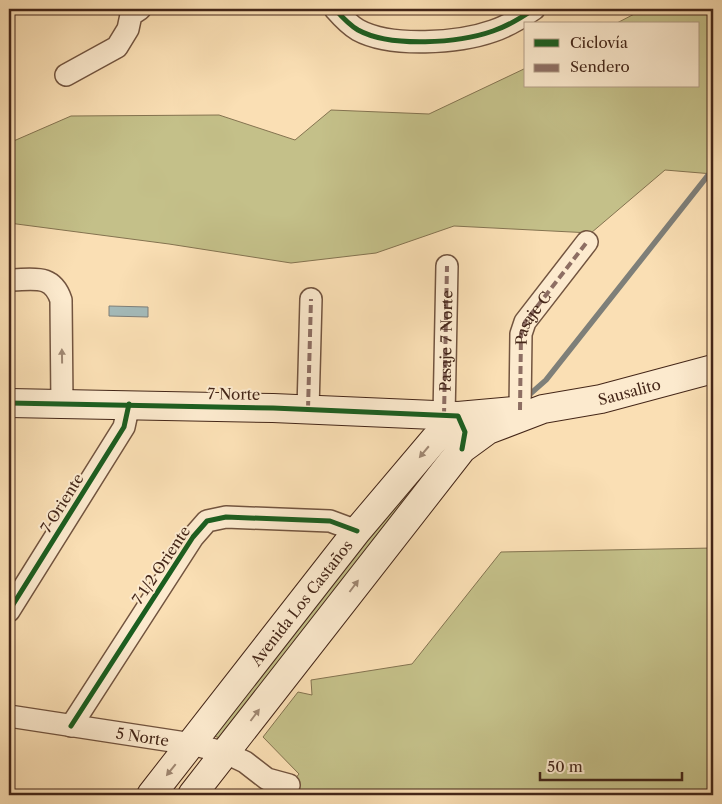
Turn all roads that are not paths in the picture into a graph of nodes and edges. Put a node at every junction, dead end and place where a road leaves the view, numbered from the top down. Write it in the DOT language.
graph roads {
  1 [pos="336,9"];
  2 [pos="534,9"];
  3 [pos="132,11"];
  4 [pos="66,75"];
  5 [pos="587,242"];
  6 [pos="447,266"];
  7 [pos="9,280"];
  8 [pos="311,299"];
  9 [pos="713,369"];
  10 [pos="9,403"];
  11 [pos="129,404"];
  12 [pos="62,405"];
  13 [pos="308,409"];
  14 [pos="531,409"];
  15 [pos="451,416"];
  16 [pos="462,449"];
  17 [pos="357,531"];
  18 [pos="9,611"];
  19 [pos="9,716"];
  20 [pos="71,726"];
  21 [pos="192,744"];
  22 [pos="226,754"];
  23 [pos="276,787"];
  24 [pos="151,795"];
  25 [pos="192,795"];
  1 -- 2 [label="street"];
  3 -- 4 [label="street"];
  5 -- 14 [label="street, Pasaje C"];
  6 -- 15 [label="street, Pasaje 7 Norte"];
  12 -- 7 [label="street, one-way"];
  8 -- 13 [label="street"];
  9 -- 14 [label="main road, Sausalito"];
  10 -- 12 [label="main road, 7 Norte"];
  11 -- 12 [label="main road, 7 Norte"];
  11 -- 13 [label="main road, 7 Norte"];
  11 -- 18 [label="street, 7 Oriente"];
  13 -- 15 [label="main road, 7 Norte"];
  14 -- 15 [label="main road, Sausalito"];
  14 -- 16 [label="main road, Sausalito"];
  15 -- 16 [label="main road"];
  15 -- 17 [label="main road, Avenida Los Castaños, one-way"];
  22 -- 16 [label="main road, Avenida Los Castaños, one-way"];
  17 -- 20 [label="street, 7 1/2 Oriente"];
  17 -- 21 [label="main road, Avenida Los Castaños"];
  19 -- 20 [label="street, 5 Norte"];
  20 -- 21 [label="street, 5 Norte"];
  21 -- 22 [label="street, 5 Norte"];
  21 -- 24 [label="main road, Avenida Los Castaños, one-way"];
  22 -- 23 [label="street, 5 Norte"];
  22 -- 25 [label="main road, Avenida Los Castaños"];
}
